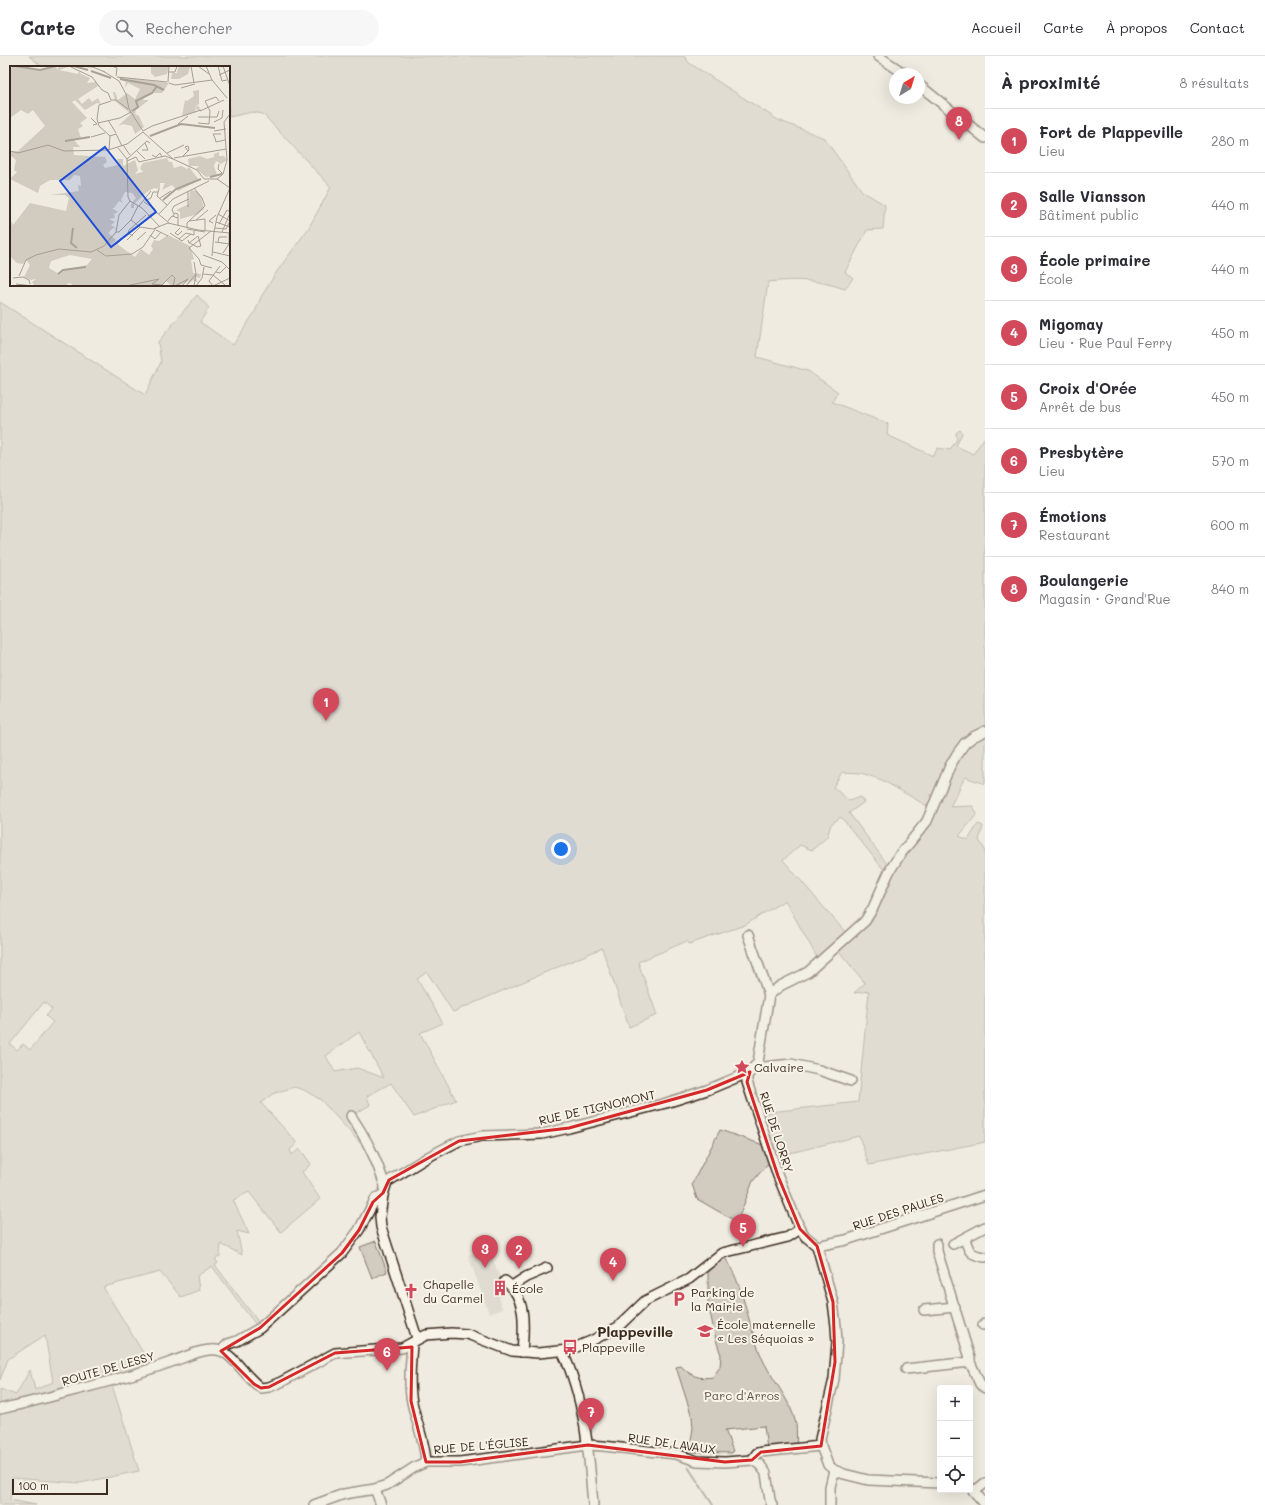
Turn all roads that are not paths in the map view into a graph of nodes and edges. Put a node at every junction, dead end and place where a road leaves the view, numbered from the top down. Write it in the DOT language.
graph roads {
  1 [pos="878,56"];
  2 [pos="896,68"];
  3 [pos="925,90"];
  4 [pos="985,138"];
  5 [pos="985,731"];
  6 [pos="748,935"];
  7 [pos="769,995"];
  8 [pos="752,1070"];
  9 [pos="851,1081"];
  10 [pos="351,1116"];
  11 [pos="384,1190"];
  12 [pos="985,1195"];
  13 [pos="985,1227"];
  14 [pos="800,1229"];
  15 [pos="965,1238"];
  16 [pos="813,1244"];
  17 [pos="937,1244"];
  18 [pos="953,1244"];
  19 [pos="985,1257"];
  20 [pos="547,1268"];
  21 [pos="955,1307"];
  22 [pos="924,1310"];
  23 [pos="414,1341"];
  24 [pos="222,1351"];
  25 [pos="562,1351"];
  26 [pos="522,1352"];
  27 [pos="970,1362"];
  28 [pos="906,1370"];
  29 [pos="985,1388"];
  30 [pos="0,1409"];
  31 [pos="588,1445"];
  32 [pos="821,1446"];
  33 [pos="752,1460"];
  34 [pos="426,1462"];
  35 [pos="834,1470"];
  36 [pos="937,1483"];
  37 [pos="985,1483"];
  38 [pos="375,1489"];
  39 [pos="973,1489"];
  40 [pos="973,1490"];
  41 [pos="985,1504"];
  42 [pos="314,1505"];
  43 [pos="381,1505"];
  44 [pos="593,1505"];
  45 [pos="772,1505"];
  46 [pos="830,1505"];
  1 -- 2 [label="street"];
  3 -- 4 [label="street"];
  5 -- 7 [label="street"];
  6 -- 7 [label="street"];
  7 -- 8 [label="street, RUE DE LORRY"];
  8 -- 9 [label="street, RUE DE TIGNOMONT"];
  8 -- 11 [label="street, RUE DE TIGNOMONT"];
  8 -- 14 [label="street, RUE DE LORRY"];
  10 -- 11 [label="street"];
  11 -- 23 [label="street"];
  11 -- 24 [label="street, RUE DE TIGNOMONT"];
  12 -- 16 [label="street, RUE DES PAULES"];
  13 -- 15 [label="street"];
  14 -- 16 [label="street, RUE DE LORRY"];
  14 -- 25 [label="street"];
  15 -- 18 [label="street"];
  15 -- 19 [label="street"];
  16 -- 32 [label="street"];
  17 -- 21 [label="street"];
  20 -- 26 [label="street"];
  21 -- 22 [label="street"];
  21 -- 27 [label="street"];
  23 -- 24 [label="street"];
  23 -- 26 [label="street"];
  23 -- 34 [label="street"];
  24 -- 30 [label="street, ROUTE DE LESSY"];
  25 -- 26 [label="street"];
  25 -- 31 [label="street"];
  27 -- 28 [label="street"];
  27 -- 29 [label="street"];
  31 -- 33 [label="street, RUE DE LAVAUX"];
  31 -- 34 [label="street, RUE DE L'ÉGLISE"];
  31 -- 44 [label="street"];
  32 -- 33 [label="street, RUE DE LAVAUX"];
  32 -- 35 [label="street"];
  33 -- 45 [label="street"];
  34 -- 38 [label="street, RUE DE L'ÉGLISE"];
  35 -- 36 [label="street"];
  35 -- 46 [label="street"];
  37 -- 39 [label="street"];
  38 -- 42 [label="street, RUE DE L'ÉGLISE"];
  38 -- 43 [label="street"];
  40 -- 41 [label="street"];
}
